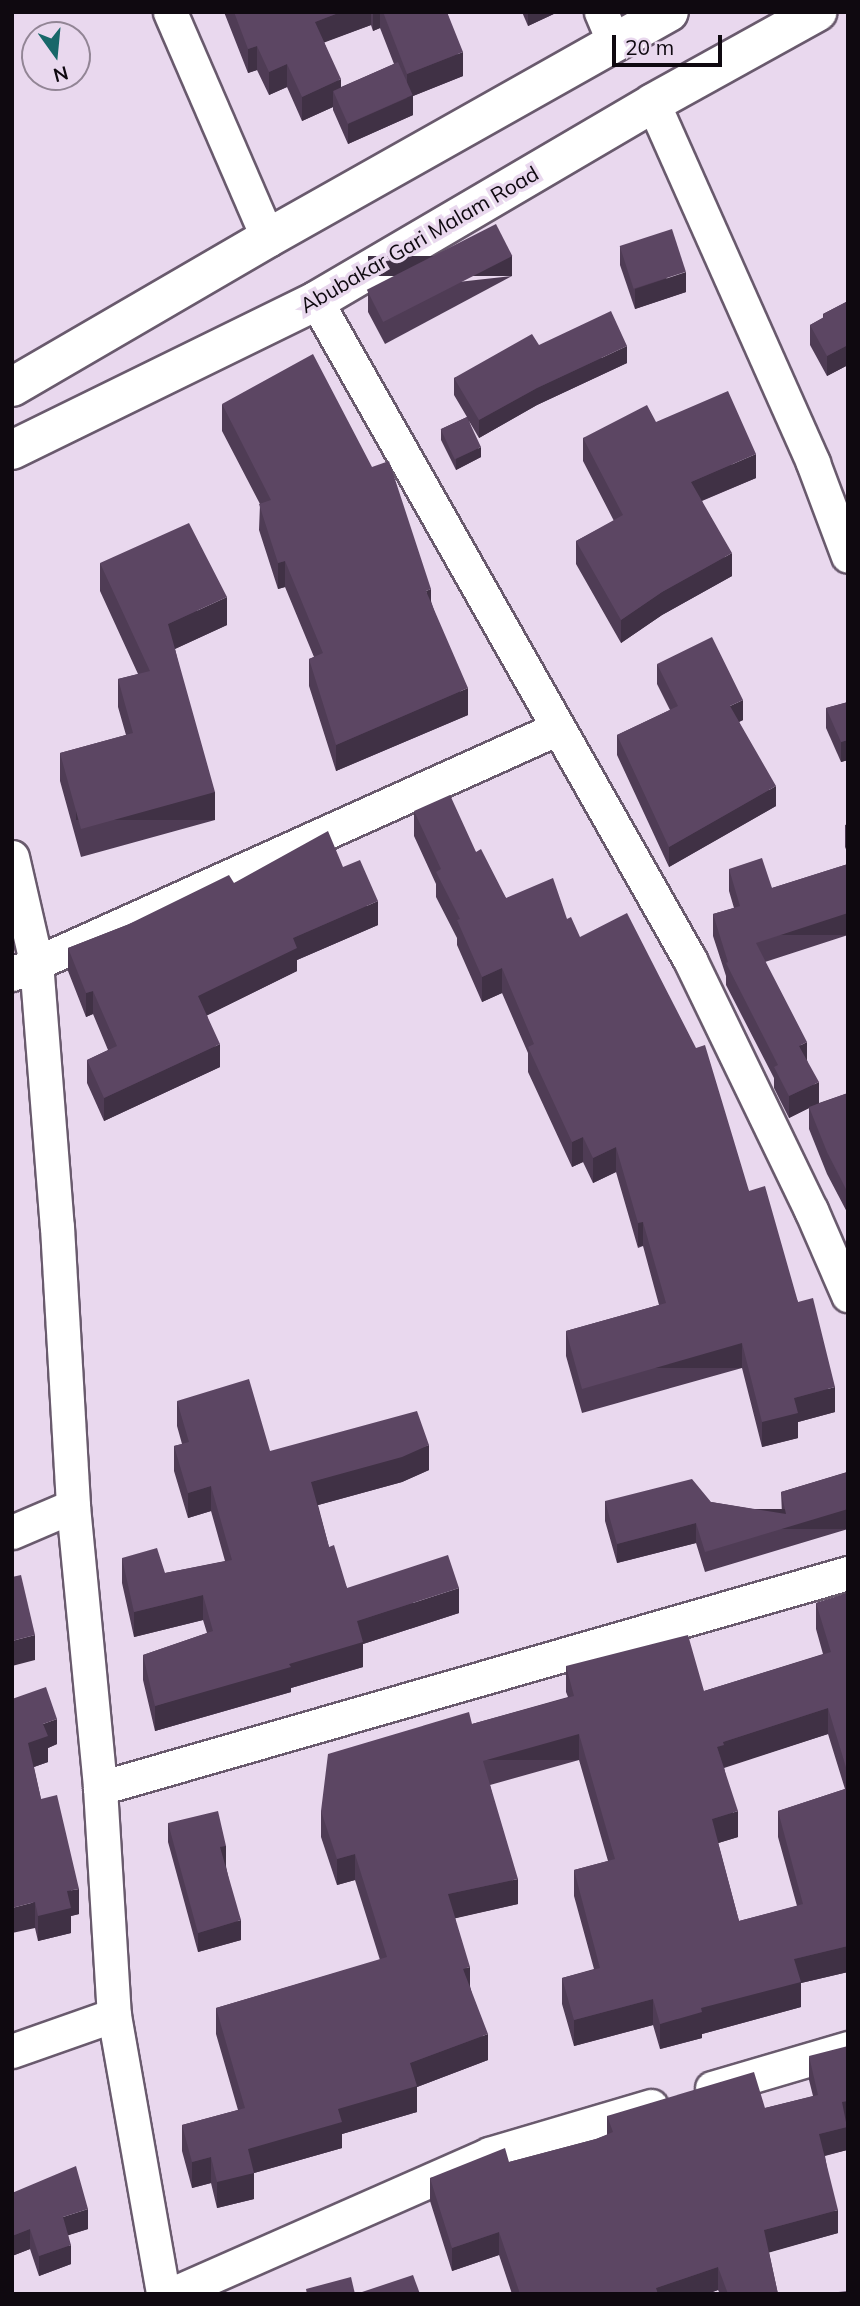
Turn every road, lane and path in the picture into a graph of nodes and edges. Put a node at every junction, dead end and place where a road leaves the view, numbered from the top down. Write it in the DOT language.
graph roads {
  1 [pos="170,12"];
  2 [pos="669,12"];
  3 [pos="817,12"];
  4 [pos="607,27"];
  5 [pos="653,103"];
  6 [pos="268,238"];
  7 [pos="316,301"];
  8 [pos="12,387"];
  9 [pos="12,450"];
  10 [pos="848,556"];
  11 [pos="558,728"];
  12 [pos="12,857"];
  13 [pos="24,968"];
  14 [pos="848,1295"];
  15 [pos="73,1506"];
  16 [pos="12,1532"];
  17 [pos="848,1573"];
  18 [pos="100,1788"];
  19 [pos="114,2015"];
  20 [pos="848,2048"];
  21 [pos="12,2051"];
  22 [pos="163,2294"];
  23 [pos="172,2294"];
  1 -- 6 [label="street"];
  2 -- 4 [label="street"];
  3 -- 5 [label="street, Abubakar Gari Malam Road"];
  4 -- 6 [label="street"];
  5 -- 7 [label="street, Abubakar Gari Malam Road"];
  5 -- 10 [label="street"];
  6 -- 8 [label="street"];
  7 -- 9 [label="street, Abubakar Gari Malam Road"];
  7 -- 11 [label="street"];
  11 -- 13 [label="street"];
  11 -- 14 [label="street"];
  12 -- 13 [label="street"];
  13 -- 15 [label="street"];
  15 -- 16 [label="street"];
  15 -- 18 [label="street"];
  17 -- 18 [label="street"];
  18 -- 19 [label="street"];
  19 -- 21 [label="street"];
  19 -- 22 [label="street"];
  20 -- 23 [label="street"];
}
